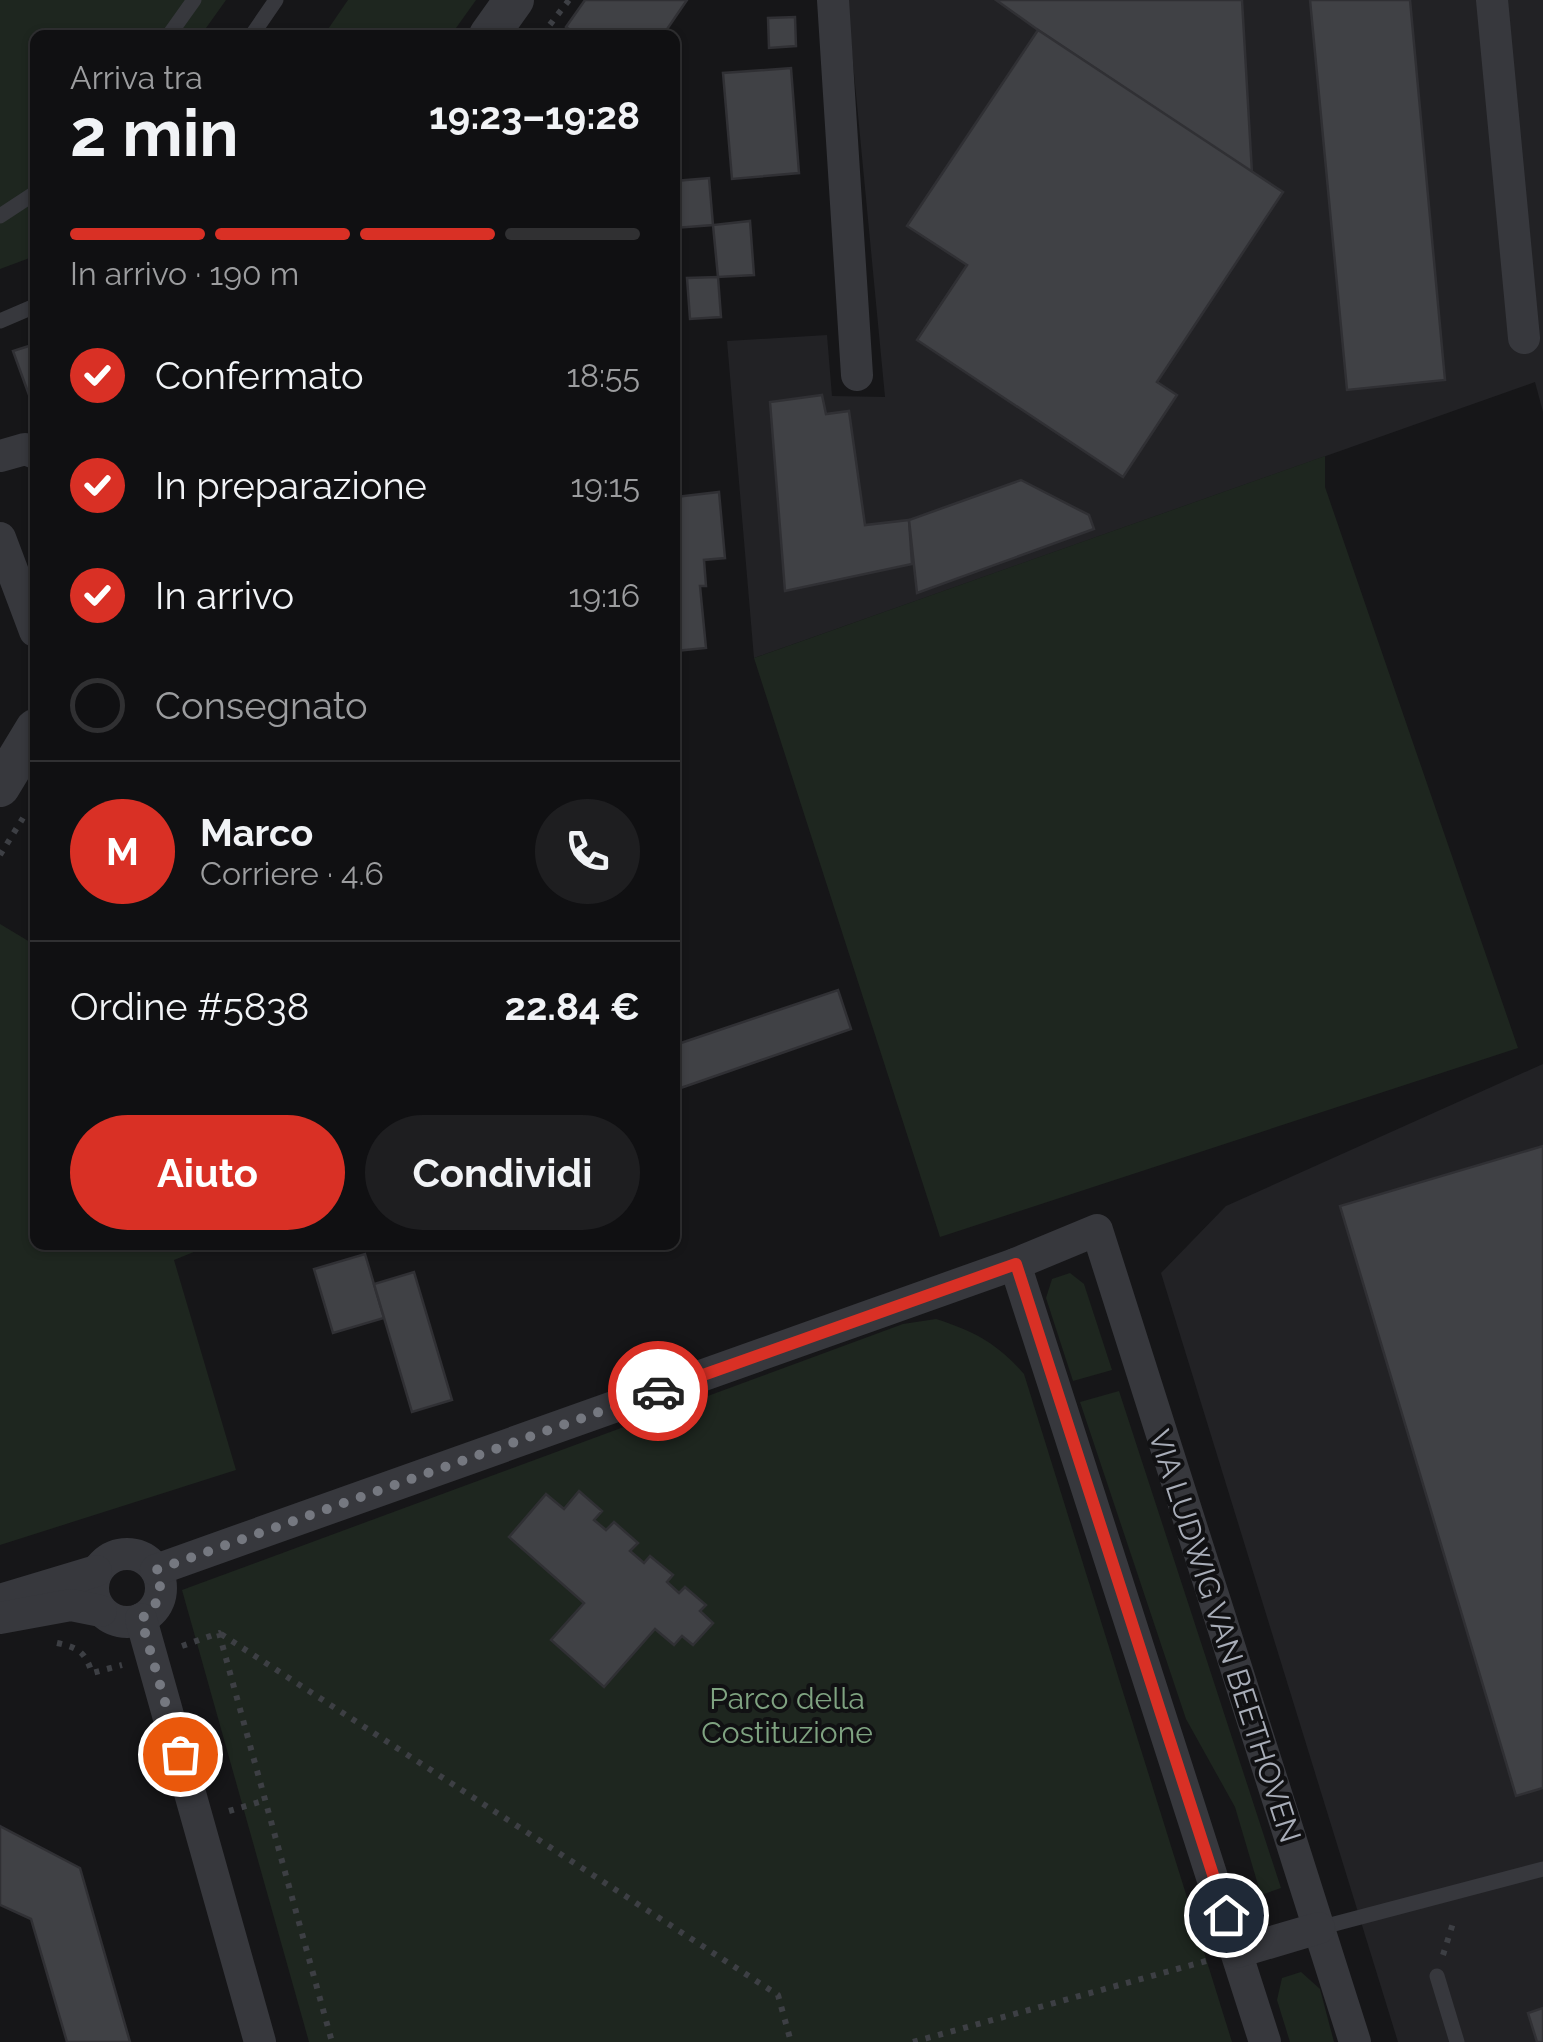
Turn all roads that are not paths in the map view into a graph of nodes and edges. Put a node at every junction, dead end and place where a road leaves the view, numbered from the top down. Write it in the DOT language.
graph roads {
  1 [pos="194,0"];
  2 [pos="276,0"];
  3 [pos="514,0"];
  4 [pos="833,0"];
  5 [pos="1492,0"];
  6 [pos="173,30"];
  7 [pos="255,30"];
  8 [pos="493,30"];
  9 [pos="30,197"];
  10 [pos="0,216"];
  11 [pos="30,308"];
  12 [pos="0,321"];
  13 [pos="1524,338"];
  14 [pos="857,375"];
  15 [pos="0,538"];
  16 [pos="30,618"];
  17 [pos="30,745"];
  18 [pos="13,799"];
  19 [pos="1016,1264"];
  20 [pos="156,1570"];
  21 [pos="96,1571"];
  22 [pos="0,1600"];
  23 [pos="101,1611"];
  24 [pos="0,1618"];
  25 [pos="141,1619"];
  26 [pos="1543,1869"];
  27 [pos="1320,1928"];
  28 [pos="1238,1952"];
  29 [pos="1437,1976"];
  30 [pos="260,2042"];
  31 [pos="1265,2042"];
  32 [pos="1355,2042"];
  33 [pos="1457,2042"];
  1 -- 6 [label="lane"];
  2 -- 7 [label="lane"];
  3 -- 8 [label="street"];
  4 -- 14 [label="street"];
  5 -- 13 [label="street"];
  9 -- 10 [label="lane"];
  11 -- 12 [label="lane"];
  15 -- 16 [label="street"];
  17 -- 18 [label="street"];
  19 -- 20 [label="street"];
  19 -- 27 [label="street, VIA LUDWIG VAN BEETHOVEN"];
  19 -- 28 [label="street"];
  20 -- 21 [label="street"];
  20 -- 25 [label="street"];
  21 -- 22 [label="street"];
  21 -- 23 [label="street"];
  23 -- 24 [label="street"];
  23 -- 25 [label="street"];
  25 -- 30 [label="street"];
  26 -- 27 [label="lane"];
  27 -- 28 [label="street"];
  27 -- 32 [label="street, VIA LUDWIG VAN BEETHOVEN"];
  28 -- 31 [label="street"];
  29 -- 33 [label="lane"];
}
